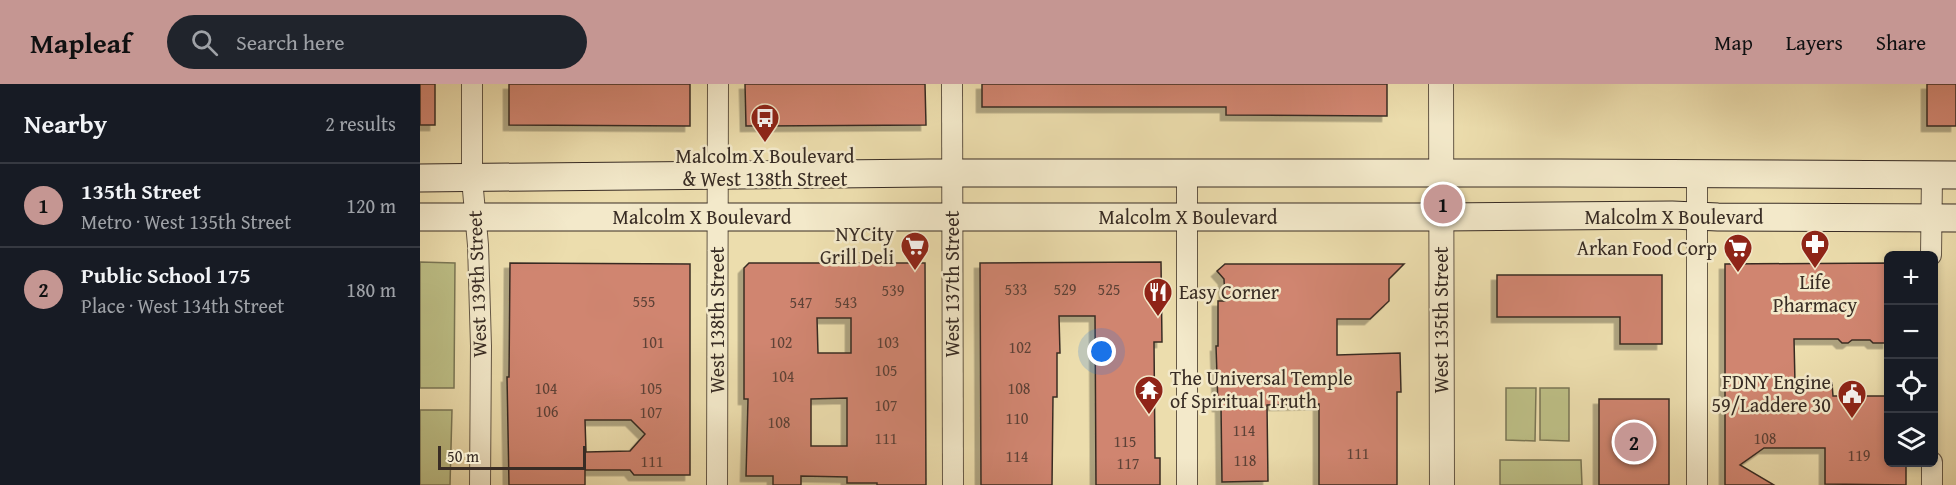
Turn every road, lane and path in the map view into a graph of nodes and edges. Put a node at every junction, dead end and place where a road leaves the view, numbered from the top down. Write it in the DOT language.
graph roads {
  1 [pos="472,84"];
  2 [pos="718,84"];
  3 [pos="952,84"];
  4 [pos="1441,84"];
  5 [pos="1187,173"];
  6 [pos="1441,173"];
  7 [pos="952,174"];
  8 [pos="717,175"];
  9 [pos="1696,175"];
  10 [pos="1944,176"];
  11 [pos="420,178"];
  12 [pos="472,179"];
  13 [pos="476,216"];
  14 [pos="717,216"];
  15 [pos="420,217"];
  16 [pos="952,217"];
  17 [pos="1187,217"];
  18 [pos="1696,217"];
  19 [pos="1442,218"];
  20 [pos="1944,218"];
  21 [pos="1932,251"];
  22 [pos="1932,467"];
  23 [pos="480,485"];
  24 [pos="717,485"];
  25 [pos="953,485"];
  26 [pos="1187,485"];
  27 [pos="1442,485"];
  28 [pos="1697,485"];
  29 [pos="1932,485"];
  1 -- 12 [label="street, West 139th Street"];
  2 -- 8 [label="street, West 138th Street"];
  3 -- 7 [label="street, West 137th Street"];
  4 -- 6 [label="street, West 135th Street"];
  5 -- 6 [label="main road, Malcolm X Boulevard"];
  5 -- 7 [label="main road, Malcolm X Boulevard"];
  5 -- 17 [label="street"];
  6 -- 9 [label="main road, Malcolm X Boulevard"];
  6 -- 19 [label="street, West 135th Street"];
  7 -- 8 [label="main road, Malcolm X Boulevard"];
  7 -- 16 [label="street, West 137th Street"];
  8 -- 12 [label="main road, Malcolm X Boulevard"];
  8 -- 14 [label="street, West 138th Street"];
  9 -- 10 [label="main road, Malcolm X Boulevard"];
  9 -- 18 [label="street"];
  10 -- 20 [label="street"];
  11 -- 12 [label="main road, Malcolm X Boulevard"];
  12 -- 13 [label="street, West 139th Street"];
  13 -- 14 [label="main road, Malcolm X Boulevard"];
  13 -- 15 [label="main road, Malcolm X Boulevard"];
  13 -- 23 [label="street, West 139th Street"];
  14 -- 16 [label="main road, Malcolm X Boulevard"];
  14 -- 24 [label="street, West 138th Street"];
  16 -- 17 [label="main road, Malcolm X Boulevard"];
  16 -- 25 [label="street, West 137th Street"];
  17 -- 19 [label="main road, Malcolm X Boulevard"];
  17 -- 26 [label="street"];
  18 -- 19 [label="main road, Malcolm X Boulevard"];
  18 -- 20 [label="main road, Malcolm X Boulevard"];
  18 -- 28 [label="street"];
  19 -- 27 [label="street, West 135th Street"];
  20 -- 21 [label="street"];
  22 -- 29 [label="street"];
}
